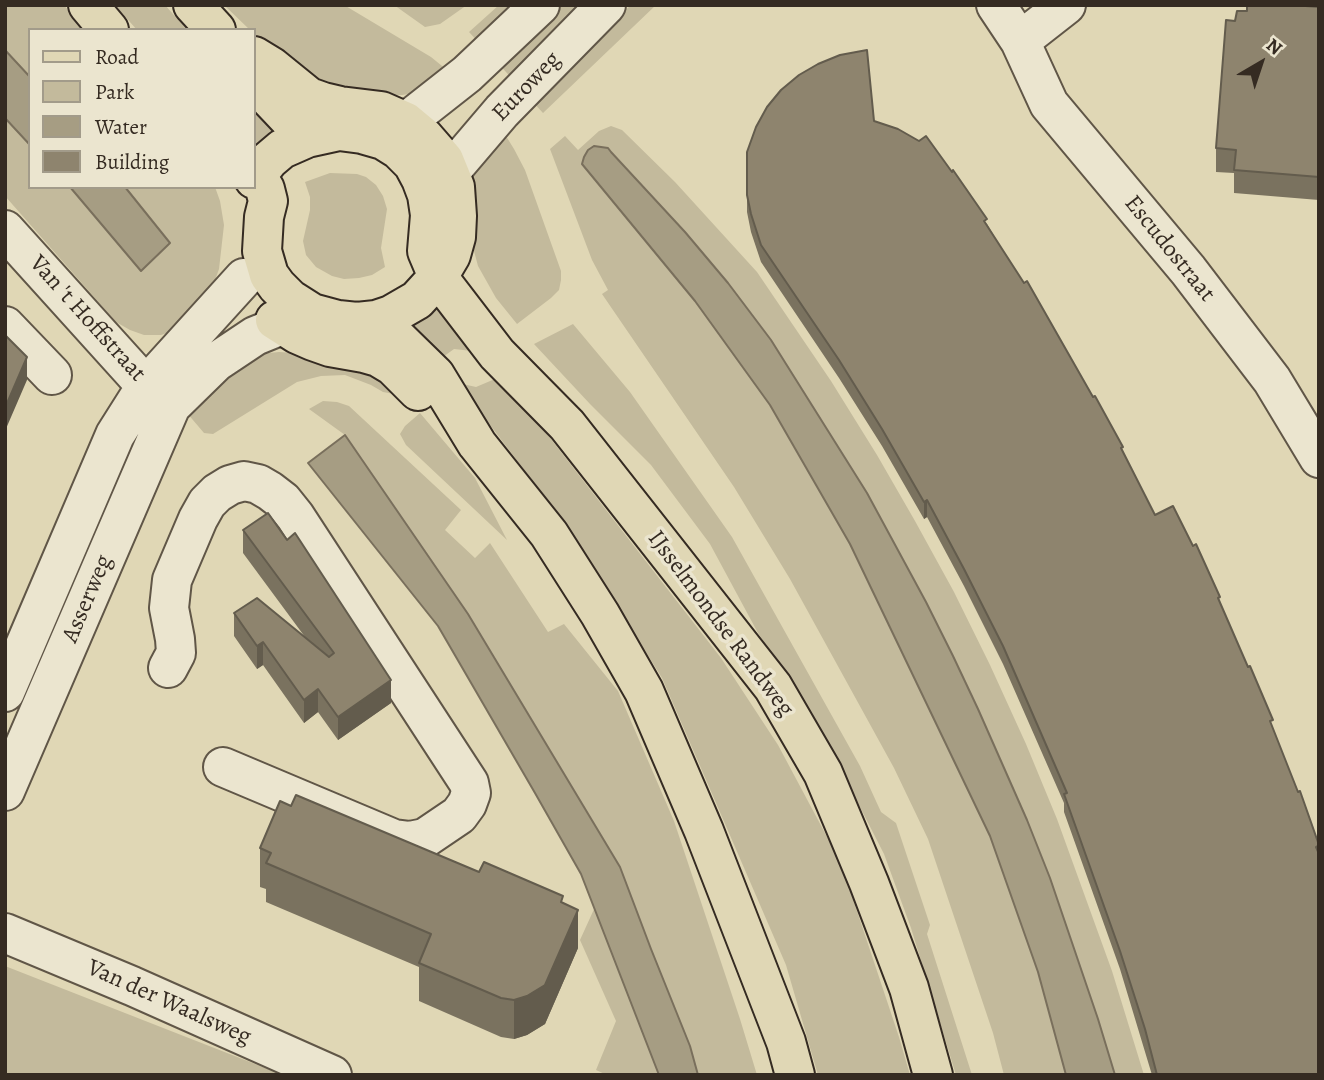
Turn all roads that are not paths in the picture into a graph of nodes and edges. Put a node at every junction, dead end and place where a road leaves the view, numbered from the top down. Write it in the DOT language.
graph roads {
  1 [pos="88,5"];
  2 [pos="193,5"];
  3 [pos="540,5"];
  4 [pos="606,5"];
  5 [pos="996,5"];
  6 [pos="1066,5"];
  7 [pos="1015,23"];
  8 [pos="107,28"];
  9 [pos="214,28"];
  10 [pos="256,57"];
  11 [pos="256,84"];
  12 [pos="394,131"];
  13 [pos="307,138"];
  14 [pos="450,172"];
  15 [pos="256,175"];
  16 [pos="256,186"];
  17 [pos="247,189"];
  18 [pos="5,230"];
  19 [pos="445,266"];
  20 [pos="244,278"];
  21 [pos="297,319"];
  22 [pos="5,326"];
  23 [pos="370,336"];
  24 [pos="52,375"];
  25 [pos="159,396"];
  26 [pos="1319,458"];
  27 [pos="169,668"];
  28 [pos="5,692"];
  29 [pos="223,766"];
  30 [pos="5,791"];
  31 [pos="5,933"];
  32 [pos="332,1075"];
  33 [pos="794,1075"];
  34 [pos="933,1075"];
  1 -- 8 [label="main road"];
  2 -- 9 [label="main road"];
  3 -- 12 [label="street, Euroweg"];
  4 -- 14 [label="street, Euroweg"];
  5 -- 7 [label="street, Escudostraat"];
  6 -- 7 [label="street"];
  7 -- 26 [label="street, Escudostraat"];
  10 -- 12 [label="main road"];
  11 -- 13 [label="main road"];
  12 -- 13 [label="main road"];
  12 -- 14 [label="main road"];
  12 -- 19 [label="main road, IJsselmondse Randweg"];
  13 -- 15 [label="main road"];
  14 -- 19 [label="main road"];
  16 -- 21 [label="main road"];
  17 -- 20 [label="main road"];
  18 -- 25 [label="street, Van 't Hoffstraat"];
  19 -- 23 [label="main road"];
  19 -- 34 [label="main road, IJsselmondse Randweg"];
  20 -- 21 [label="main road"];
  20 -- 25 [label="street"];
  21 -- 23 [label="main road"];
  21 -- 25 [label="street"];
  22 -- 24 [label="street"];
  23 -- 33 [label="main road"];
  25 -- 28 [label="street, Asserweg"];
  25 -- 30 [label="street, Asserweg"];
  27 -- 29 [label="street"];
  31 -- 32 [label="street, Van der Waalsweg"];
}
